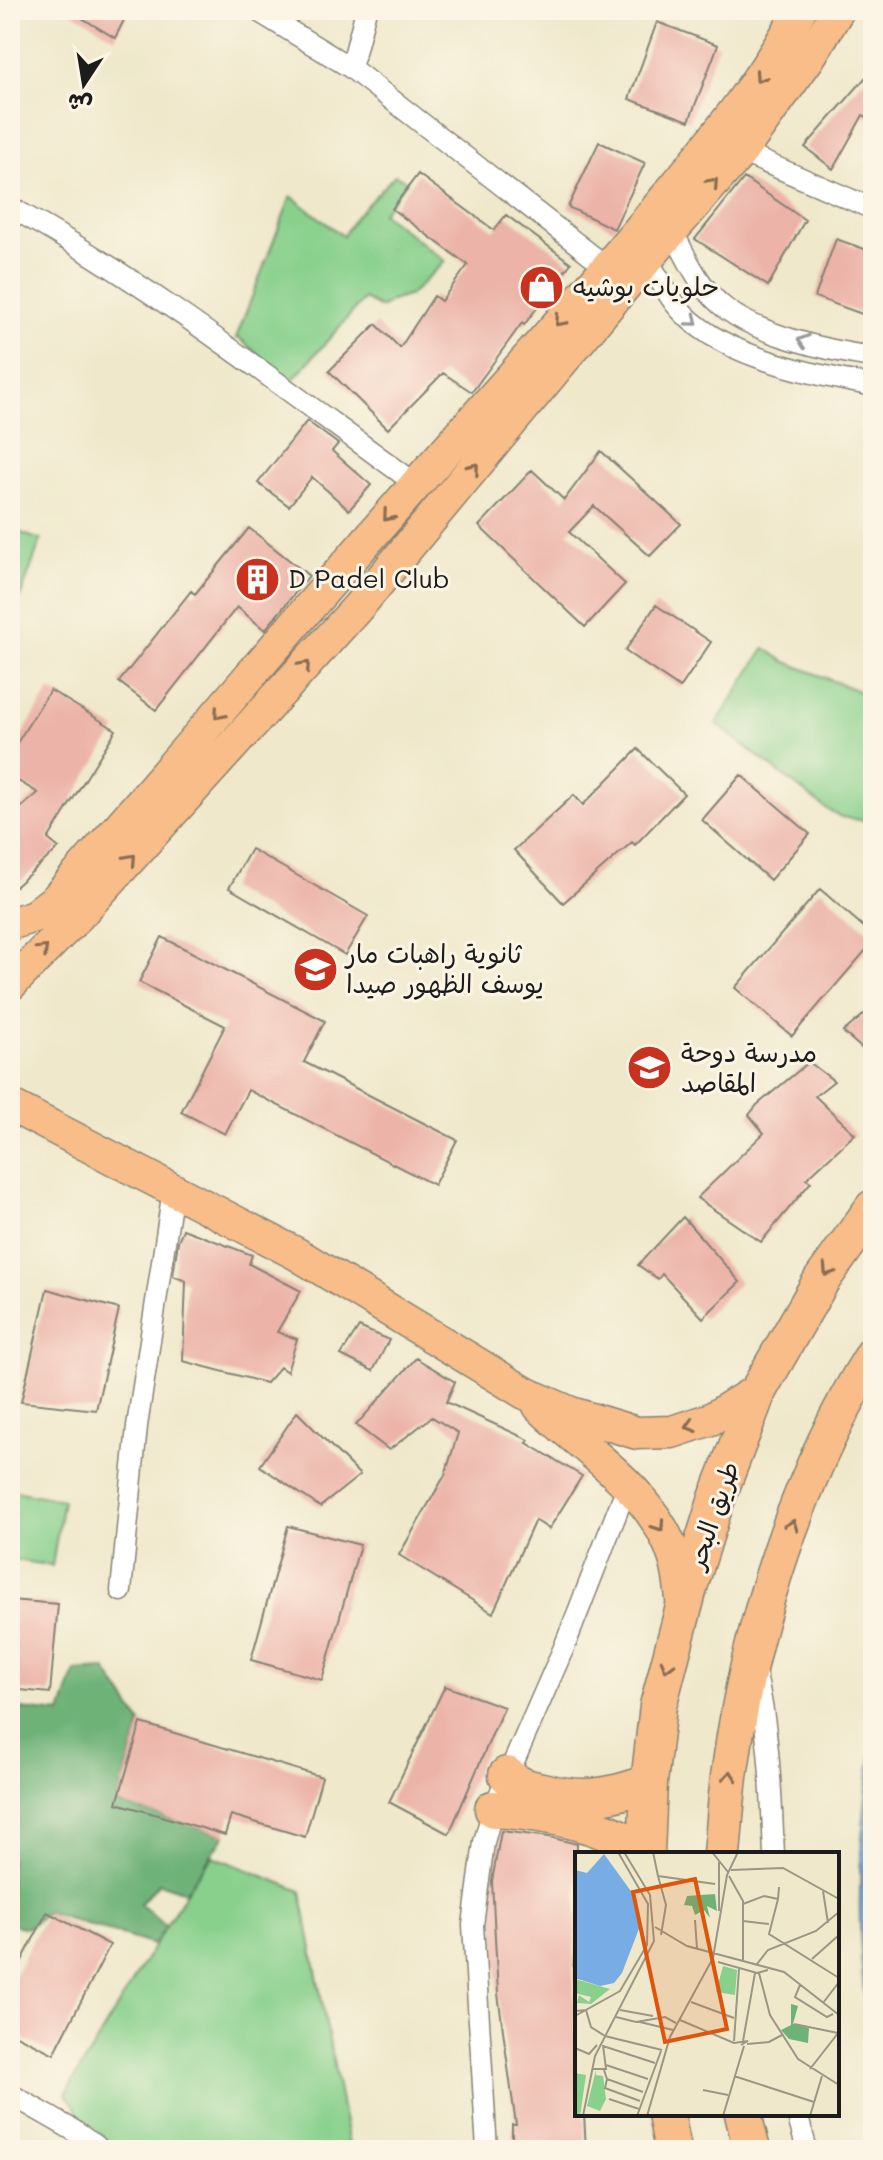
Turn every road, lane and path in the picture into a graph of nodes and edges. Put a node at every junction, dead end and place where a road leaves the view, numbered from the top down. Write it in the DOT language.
graph roads {
  1 [pos="256,10"];
  2 [pos="366,10"];
  3 [pos="800,10"];
  4 [pos="838,10"];
  5 [pos="351,68"];
  6 [pos="741,152"];
  7 [pos="10,207"];
  8 [pos="873,209"];
  9 [pos="672,230"];
  10 [pos="647,259"];
  11 [pos="608,268"];
  12 [pos="873,357"];
  13 [pos="873,386"];
  14 [pos="416,484"];
  15 [pos="67,908"];
  16 [pos="10,924"];
  17 [pos="10,985"];
  18 [pos="10,1105"];
  19 [pos="173,1190"];
  20 [pos="873,1208"];
  21 [pos="873,1355"];
  22 [pos="861,1384"];
  23 [pos="759,1389"];
  24 [pos="525,1393"];
  25 [pos="619,1429"];
  26 [pos="617,1474"];
  27 [pos="121,1591"];
  28 [pos="683,1609"];
  29 [pos="751,1656"];
  30 [pos="507,1775"];
  31 [pos="649,1783"];
  32 [pos="493,1809"];
  33 [pos="644,1852"];
  34 [pos="646,1852"];
  35 [pos="722,1852"];
  36 [pos="774,1852"];
  37 [pos="10,2094"];
  38 [pos="666,2116"];
  39 [pos="744,2116"];
  40 [pos="798,2116"];
  41 [pos="101,2150"];
  42 [pos="487,2150"];
  43 [pos="673,2150"];
  44 [pos="752,2150"];
  45 [pos="807,2150"];
  1 -- 5 [label="street"];
  2 -- 5 [label="street"];
  3 -- 11 [label="main road, one-way"];
  4 -- 6 [label="main road"];
  5 -- 11 [label="street"];
  6 -- 8 [label="street"];
  9 -- 6 [label="main road, one-way"];
  7 -- 14 [label="street"];
  9 -- 10 [label="main road"];
  12 -- 9 [label="street, one-way"];
  10 -- 13 [label="street, one-way"];
  15 -- 10 [label="main road, one-way"];
  11 -- 14 [label="main road, one-way"];
  14 -- 15 [label="main road, one-way"];
  15 -- 16 [label="main road"];
  17 -- 15 [label="main road, one-way"];
  18 -- 19 [label="main road"];
  19 -- 24 [label="main road"];
  19 -- 27 [label="street"];
  20 -- 23 [label="highway, طريق البحر, one-way"];
  21 -- 22 [label="highway"];
  29 -- 22 [label="highway, one-way"];
  23 -- 25 [label="main road, one-way"];
  23 -- 28 [label="highway, طريق البحر"];
  24 -- 25 [label="main road"];
  24 -- 26 [label="main road"];
  25 -- 26 [label="main road"];
  26 -- 28 [label="main road, one-way"];
  26 -- 30 [label="street"];
  28 -- 31 [label="highway, طريق البحر, one-way"];
  35 -- 29 [label="highway, one-way"];
  29 -- 36 [label="street"];
  30 -- 31 [label="highway"];
  30 -- 32 [label="street"];
  31 -- 34 [label="highway, طريق البحر"];
  32 -- 33 [label="highway"];
  32 -- 42 [label="street"];
  37 -- 41 [label="street"];
  38 -- 43 [label="highway"];
  39 -- 44 [label="highway"];
  40 -- 45 [label="street"];
}
